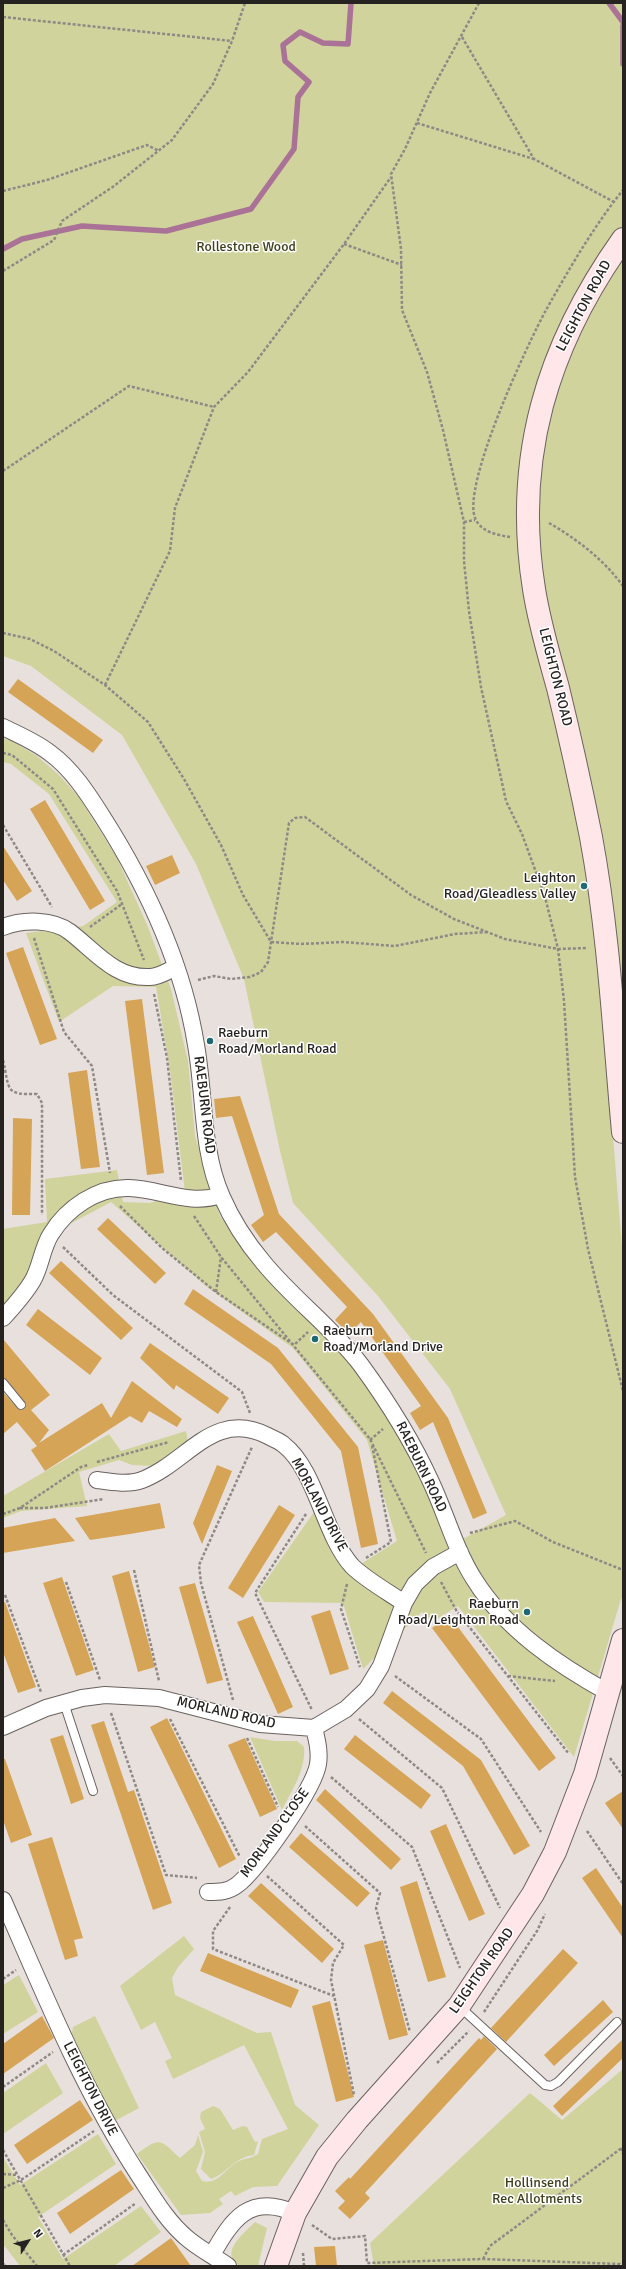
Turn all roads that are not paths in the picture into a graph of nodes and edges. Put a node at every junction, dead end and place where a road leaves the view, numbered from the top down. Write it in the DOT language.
graph roads {
  1 [pos="623,239"];
  2 [pos="3,727"];
  3 [pos="3,927"];
  4 [pos="176,967"];
  5 [pos="623,1132"];
  6 [pos="221,1195"];
  7 [pos="3,1318"];
  8 [pos="3,1384"];
  9 [pos="21,1405"];
  10 [pos="97,1480"];
  11 [pos="457,1545"];
  12 [pos="404,1603"];
  13 [pos="623,1640"];
  14 [pos="609,1693"];
  15 [pos="64,1702"];
  16 [pos="317,1726"];
  17 [pos="3,1727"];
  18 [pos="93,1791"];
  19 [pos="208,1892"];
  20 [pos="3,1900"];
  21 [pos="464,1999"];
  22 [pos="617,2022"];
  23 [pos="295,2214"];
  24 [pos="212,2255"];
  25 [pos="228,2266"];
  26 [pos="276,2266"];
  1 -- 5 [label="street, LEIGHTON ROAD"];
  2 -- 4 [label="street, RAEBURN ROAD"];
  3 -- 4 [label="street"];
  4 -- 6 [label="street, RAEBURN ROAD"];
  6 -- 7 [label="street"];
  6 -- 11 [label="street, RAEBURN ROAD"];
  8 -- 9 [label="lane"];
  10 -- 12 [label="street, MORLAND DRIVE"];
  11 -- 12 [label="street"];
  11 -- 14 [label="street, RAEBURN ROAD"];
  12 -- 16 [label="street"];
  13 -- 14 [label="street, LEIGHTON ROAD"];
  14 -- 21 [label="street, LEIGHTON ROAD"];
  15 -- 16 [label="street, MORLAND ROAD"];
  15 -- 17 [label="street, MORLAND ROAD"];
  15 -- 18 [label="lane"];
  16 -- 19 [label="street, MORLAND CLOSE"];
  20 -- 24 [label="street, LEIGHTON DRIVE"];
  21 -- 22 [label="lane"];
  21 -- 23 [label="street, LEIGHTON ROAD"];
  23 -- 24 [label="street"];
  23 -- 26 [label="street, LEIGHTON ROAD"];
  24 -- 25 [label="street, LEIGHTON DRIVE"];
}
